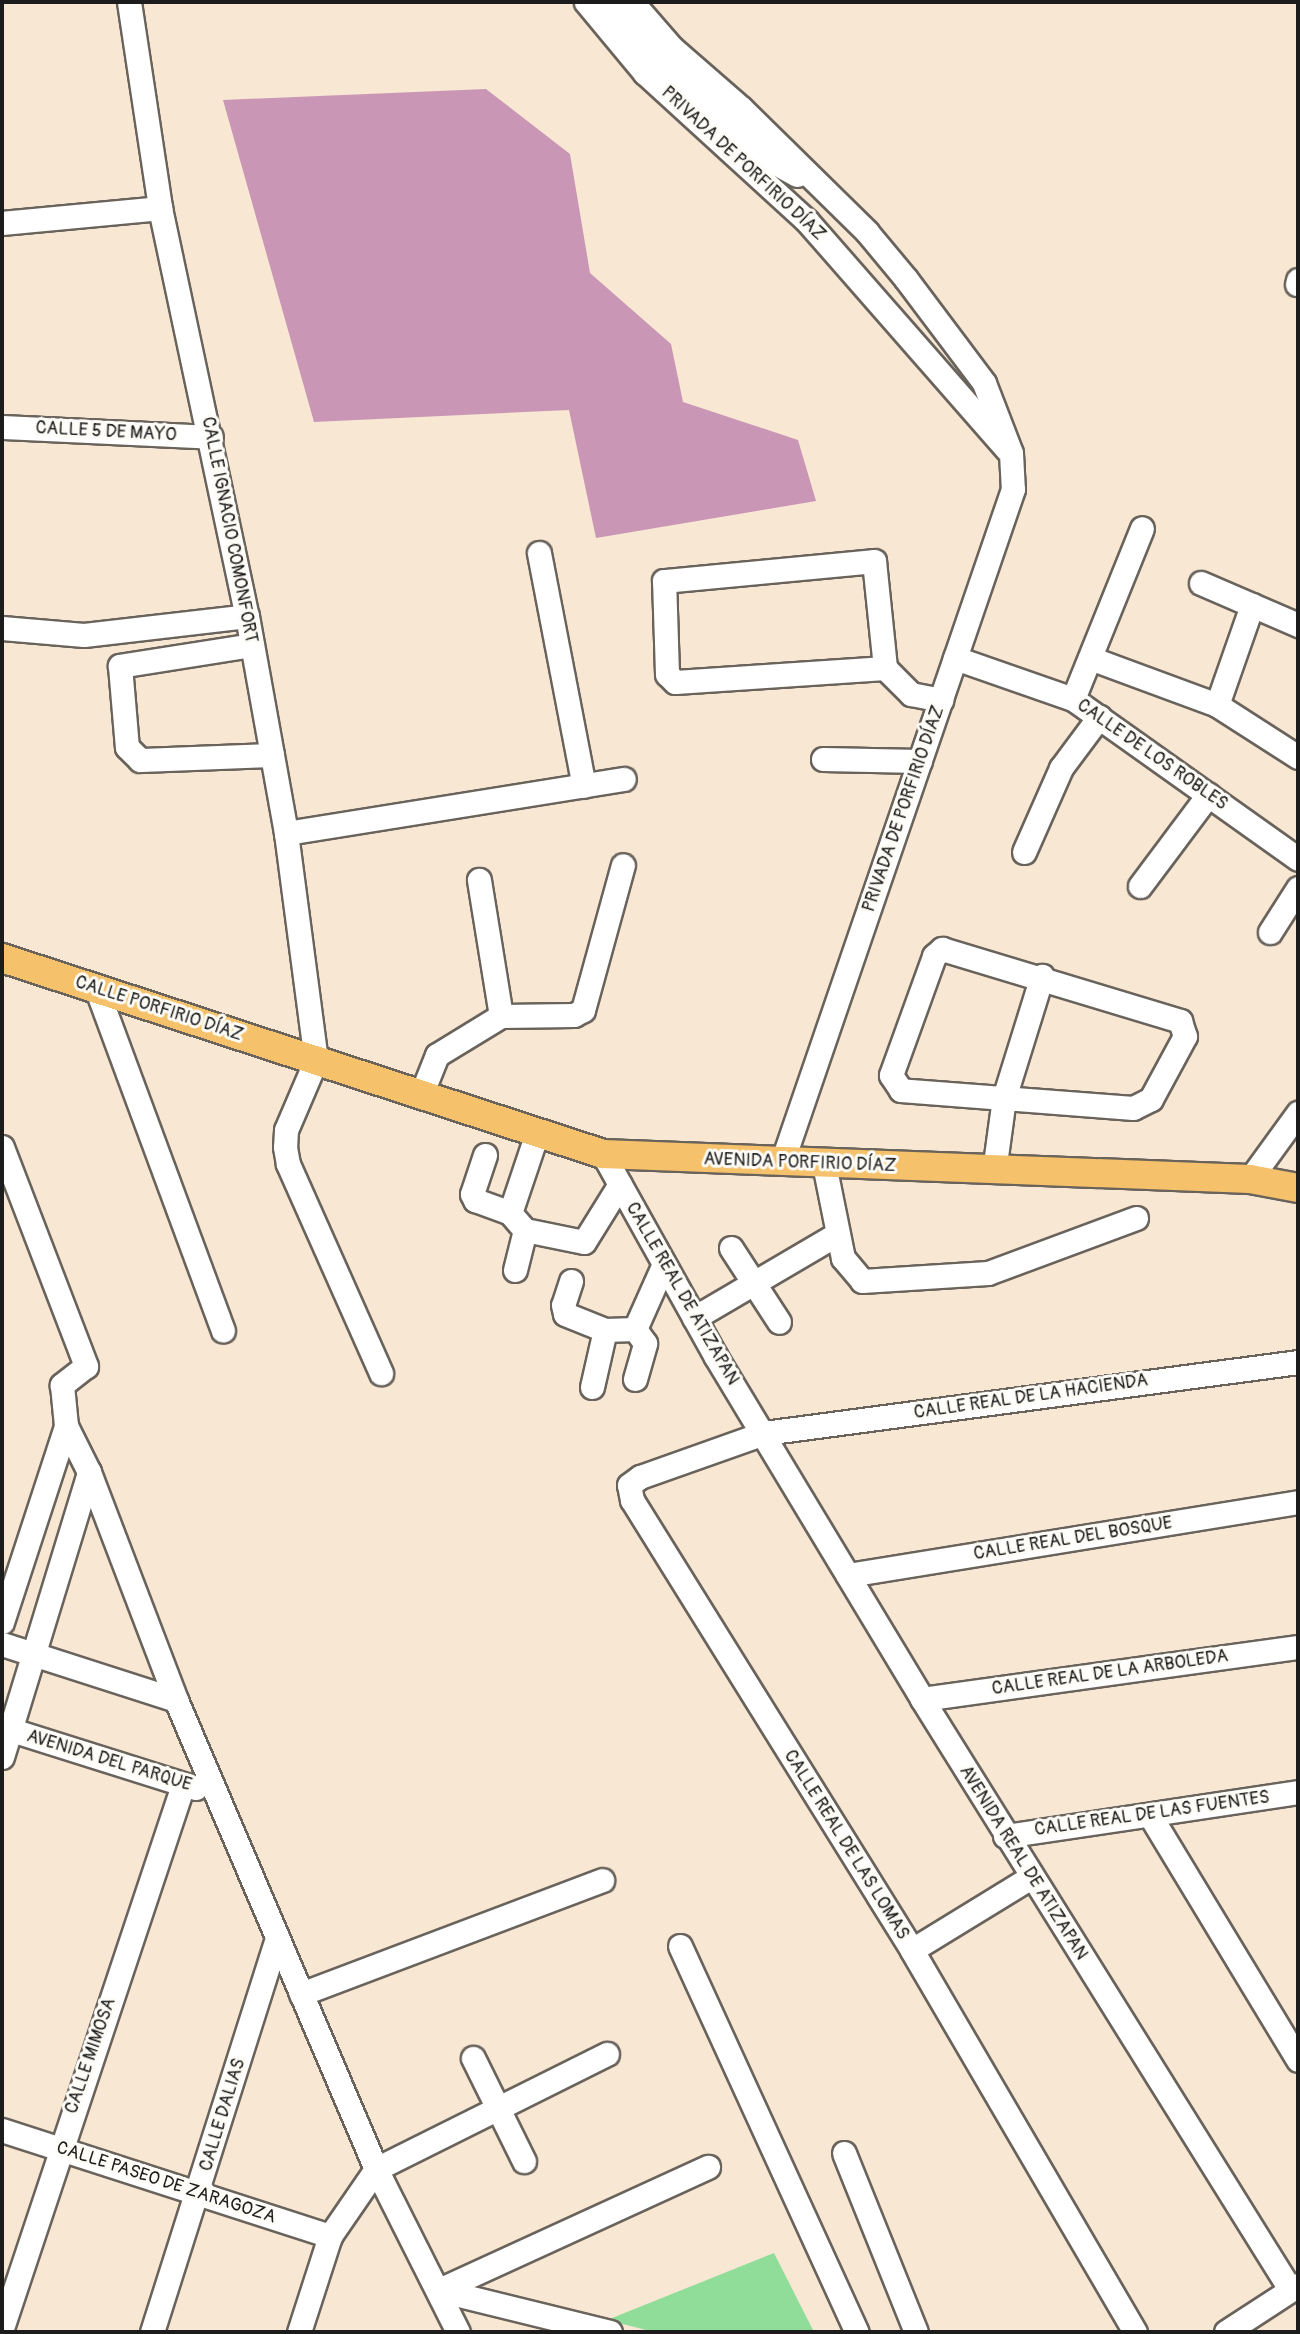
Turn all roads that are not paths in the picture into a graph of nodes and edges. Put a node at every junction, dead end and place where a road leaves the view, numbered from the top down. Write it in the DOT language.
graph roads {
  1 [pos="129,2"];
  2 [pos="586,2"];
  3 [pos="607,2"];
  4 [pos="632,2"];
  5 [pos="792,182"];
  6 [pos="827,193"];
  7 [pos="160,208"];
  8 [pos="807,221"];
  9 [pos="2,223"];
  10 [pos="950,336"];
  11 [pos="921,356"];
  12 [pos="2,426"];
  13 [pos="211,437"];
  14 [pos="1011,453"];
  15 [pos="1142,528"];
  16 [pos="539,553"];
  17 [pos="1200,583"];
  18 [pos="1252,605"];
  19 [pos="247,615"];
  20 [pos="1298,625"];
  21 [pos="2,628"];
  22 [pos="252,645"];
  23 [pos="955,658"];
  24 [pos="1090,658"];
  25 [pos="885,668"];
  26 [pos="1073,699"];
  27 [pos="941,700"];
  28 [pos="1217,705"];
  29 [pos="1099,717"];
  30 [pos="272,755"];
  31 [pos="1298,757"];
  32 [pos="823,759"];
  33 [pos="920,761"];
  34 [pos="624,779"];
  35 [pos="584,786"];
  36 [pos="1208,795"];
  37 [pos="286,834"];
  38 [pos="1024,852"];
  39 [pos="1298,859"];
  40 [pos="624,865"];
  41 [pos="480,880"];
  42 [pos="1140,886"];
  43 [pos="1298,888"];
  44 [pos="1270,932"];
  45 [pos="2,958"];
  46 [pos="1042,976"];
  47 [pos="97,990"];
  48 [pos="501,1016"];
  49 [pos="316,1060"];
  50 [pos="421,1094"];
  51 [pos="1004,1098"];
  52 [pos="1298,1113"];
  53 [pos="537,1133"];
  54 [pos="2,1147"];
  55 [pos="603,1154"];
  56 [pos="485,1155"];
  57 [pos="782,1163"];
  58 [pos="824,1164"];
  59 [pos="994,1171"];
  60 [pos="1250,1179"];
  61 [pos="620,1184"];
  62 [pos="1298,1188"];
  63 [pos="1136,1218"];
  64 [pos="518,1221"];
  65 [pos="837,1234"];
  66 [pos="731,1248"];
  67 [pos="664,1264"];
  68 [pos="515,1270"];
  69 [pos="571,1281"];
  70 [pos="752,1282"];
  71 [pos="694,1318"];
  72 [pos="779,1322"];
  73 [pos="635,1329"];
  74 [pos="223,1330"];
  75 [pos="605,1330"];
  76 [pos="1298,1362"];
  77 [pos="381,1373"];
  78 [pos="635,1379"];
  79 [pos="592,1387"];
  80 [pos="66,1426"];
  81 [pos="764,1433"];
  82 [pos="89,1472"];
  83 [pos="1298,1502"];
  84 [pos="848,1575"];
  85 [pos="2,1622"];
  86 [pos="2,1644"];
  87 [pos="1298,1647"];
  88 [pos="34,1654"];
  89 [pos="922,1699"];
  90 [pos="176,1700"];
  91 [pos="6,1728"];
  92 [pos="2,1757"];
  93 [pos="183,1785"];
  94 [pos="1298,1792"];
  95 [pos="216,1793"];
  96 [pos="1151,1817"];
  97 [pos="1005,1836"];
  98 [pos="1031,1877"];
  99 [pos="602,1880"];
  100 [pos="277,1937"];
  101 [pos="680,1946"];
  102 [pos="912,1951"];
  103 [pos="301,1994"];
  104 [pos="607,2054"];
  105 [pos="473,2058"];
  106 [pos="1298,2060"];
  107 [pos="498,2108"];
  108 [pos="2,2130"];
  109 [pos="60,2150"];
  110 [pos="844,2153"];
  111 [pos="524,2161"];
  112 [pos="708,2167"];
  113 [pos="376,2169"];
  114 [pos="200,2194"];
  115 [pos="330,2236"];
  116 [pos="1294,2287"];
  117 [pos="439,2290"];
  118 [pos="533,2323"];
  119 [pos="2,2328"];
  120 [pos="152,2332"];
  121 [pos="299,2332"];
  122 [pos="458,2332"];
  123 [pos="610,2332"];
  124 [pos="857,2332"];
  125 [pos="916,2332"];
  126 [pos="1135,2332"];
  127 [pos="1226,2332"];
  1 -- 7 [label="street, CALLE IGNACIO COMONFORT"];
  2 -- 8 [label="street, PRIVADA DE PORFIRIO DÍAZ"];
  3 -- 5 [label="street"];
  4 -- 6 [label="street, PRIVADA DE PORFIRIO DÍAZ"];
  5 -- 6 [label="street"];
  5 -- 8 [label="street"];
  6 -- 10 [label="street, PRIVADA DE PORFIRIO DÍAZ"];
  7 -- 9 [label="street"];
  7 -- 13 [label="street, CALLE IGNACIO COMONFORT"];
  8 -- 11 [label="street, PRIVADA DE PORFIRIO DÍAZ"];
  10 -- 11 [label="street"];
  10 -- 14 [label="street, PRIVADA DE PORFIRIO DÍAZ"];
  11 -- 14 [label="street, PRIVADA DE PORFIRIO DÍAZ"];
  12 -- 13 [label="street, CALLE 5 DE MAYO"];
  13 -- 19 [label="street, CALLE IGNACIO COMONFORT"];
  14 -- 23 [label="street, PRIVADA DE PORFIRIO DÍAZ"];
  15 -- 24 [label="street"];
  16 -- 35 [label="street"];
  17 -- 18 [label="street"];
  18 -- 20 [label="street"];
  18 -- 28 [label="street"];
  19 -- 21 [label="street"];
  19 -- 22 [label="street, CALLE IGNACIO COMONFORT"];
  22 -- 30 [label="street, CALLE IGNACIO COMONFORT"];
  22 -- 30 [label="street"];
  23 -- 26 [label="street, CALLE DE LOS ROBLES"];
  23 -- 27 [label="street, PRIVADA DE PORFIRIO DÍAZ"];
  24 -- 26 [label="street"];
  24 -- 28 [label="street"];
  25 -- 25 [label="street"];
  25 -- 27 [label="street"];
  26 -- 29 [label="street, CALLE DE LOS ROBLES"];
  27 -- 33 [label="street, PRIVADA DE PORFIRIO DÍAZ"];
  28 -- 31 [label="street"];
  29 -- 36 [label="street, CALLE DE LOS ROBLES"];
  29 -- 38 [label="street"];
  30 -- 37 [label="street, CALLE IGNACIO COMONFORT"];
  32 -- 33 [label="street"];
  33 -- 57 [label="street, PRIVADA DE PORFIRIO DÍAZ"];
  34 -- 35 [label="street"];
  35 -- 37 [label="street"];
  36 -- 39 [label="street, CALLE DE LOS ROBLES"];
  36 -- 42 [label="street"];
  37 -- 49 [label="street, CALLE IGNACIO COMONFORT"];
  40 -- 48 [label="street"];
  41 -- 48 [label="street"];
  43 -- 44 [label="street"];
  45 -- 47 [label="main road, CALLE PORFIRIO DÍAZ"];
  46 -- 51 [label="street"];
  46 -- 51 [label="street"];
  46 -- 51 [label="street"];
  47 -- 49 [label="main road, CALLE PORFIRIO DÍAZ"];
  47 -- 74 [label="street"];
  48 -- 50 [label="street"];
  49 -- 50 [label="main road, AVENIDA PORFIRIO DÍAZ"];
  49 -- 77 [label="street"];
  50 -- 53 [label="main road, AVENIDA PORFIRIO DÍAZ"];
  51 -- 59 [label="street"];
  52 -- 60 [label="street"];
  53 -- 55 [label="main road, AVENIDA PORFIRIO DÍAZ"];
  53 -- 64 [label="street"];
  54 -- 80 [label="street"];
  55 -- 57 [label="main road, AVENIDA PORFIRIO DÍAZ"];
  55 -- 61 [label="street, CALLE REAL DE ATIZAPAN"];
  56 -- 64 [label="street"];
  57 -- 58 [label="main road, AVENIDA PORFIRIO DÍAZ"];
  58 -- 59 [label="main road, AVENIDA PORFIRIO DÍAZ"];
  58 -- 65 [label="street"];
  59 -- 60 [label="main road, AVENIDA PORFIRIO DÍAZ"];
  60 -- 62 [label="main road, AVENIDA PORFIRIO DÍAZ"];
  61 -- 64 [label="street"];
  61 -- 67 [label="street, CALLE REAL DE ATIZAPAN"];
  63 -- 65 [label="street"];
  64 -- 68 [label="street"];
  65 -- 70 [label="street"];
  66 -- 70 [label="street"];
  67 -- 71 [label="street, CALLE REAL DE ATIZAPAN"];
  67 -- 73 [label="street"];
  69 -- 75 [label="street"];
  70 -- 71 [label="street"];
  70 -- 72 [label="street"];
  71 -- 81 [label="street, CALLE REAL DE ATIZAPAN"];
  73 -- 75 [label="street"];
  73 -- 78 [label="street"];
  75 -- 79 [label="street"];
  76 -- 81 [label="street, CALLE REAL DE LA HACIENDA"];
  80 -- 82 [label="street"];
  80 -- 85 [label="street"];
  81 -- 84 [label="street, AVENIDA REAL DE ATIZAPAN"];
  81 -- 102 [label="street, CALLE REAL DE LAS LOMAS"];
  82 -- 88 [label="street"];
  82 -- 90 [label="street"];
  83 -- 84 [label="street, CALLE REAL DEL BOSQUE"];
  84 -- 89 [label="street, AVENIDA REAL DE ATIZAPAN"];
  86 -- 88 [label="street"];
  87 -- 89 [label="street, CALLE REAL DE LA ARBOLEDA"];
  88 -- 90 [label="street"];
  88 -- 91 [label="street"];
  89 -- 97 [label="street, AVENIDA REAL DE ATIZAPAN"];
  90 -- 95 [label="street"];
  91 -- 92 [label="street"];
  91 -- 93 [label="street, AVENIDA DEL PARQUE"];
  93 -- 95 [label="street, AVENIDA DEL PARQUE"];
  93 -- 109 [label="street, CALLE MIMOSA"];
  94 -- 96 [label="street, CALLE REAL DE LAS FUENTES"];
  95 -- 100 [label="street"];
  96 -- 97 [label="street, CALLE REAL DE LAS FUENTES"];
  96 -- 106 [label="street"];
  97 -- 98 [label="street, AVENIDA REAL DE ATIZAPAN"];
  98 -- 102 [label="street"];
  98 -- 116 [label="street, AVENIDA REAL DE ATIZAPAN"];
  99 -- 103 [label="street"];
  100 -- 103 [label="street"];
  100 -- 114 [label="street, CALLE DALIAS"];
  101 -- 124 [label="street"];
  102 -- 126 [label="street, CALLE REAL DE LAS LOMAS"];
  103 -- 113 [label="street"];
  104 -- 107 [label="street"];
  105 -- 107 [label="street"];
  107 -- 111 [label="street"];
  107 -- 113 [label="street"];
  108 -- 109 [label="street, CALLE PASEO DE ZARAGOZA"];
  109 -- 114 [label="street, CALLE PASEO DE ZARAGOZA"];
  109 -- 119 [label="street, CALLE MIMOSA"];
  110 -- 125 [label="street"];
  112 -- 117 [label="street"];
  113 -- 115 [label="street"];
  113 -- 117 [label="street"];
  114 -- 115 [label="street, CALLE PASEO DE ZARAGOZA"];
  114 -- 120 [label="street, CALLE DALIAS"];
  115 -- 121 [label="street"];
  116 -- 127 [label="street"];
  117 -- 118 [label="street"];
  117 -- 122 [label="street"];
  118 -- 123 [label="street"];
}
